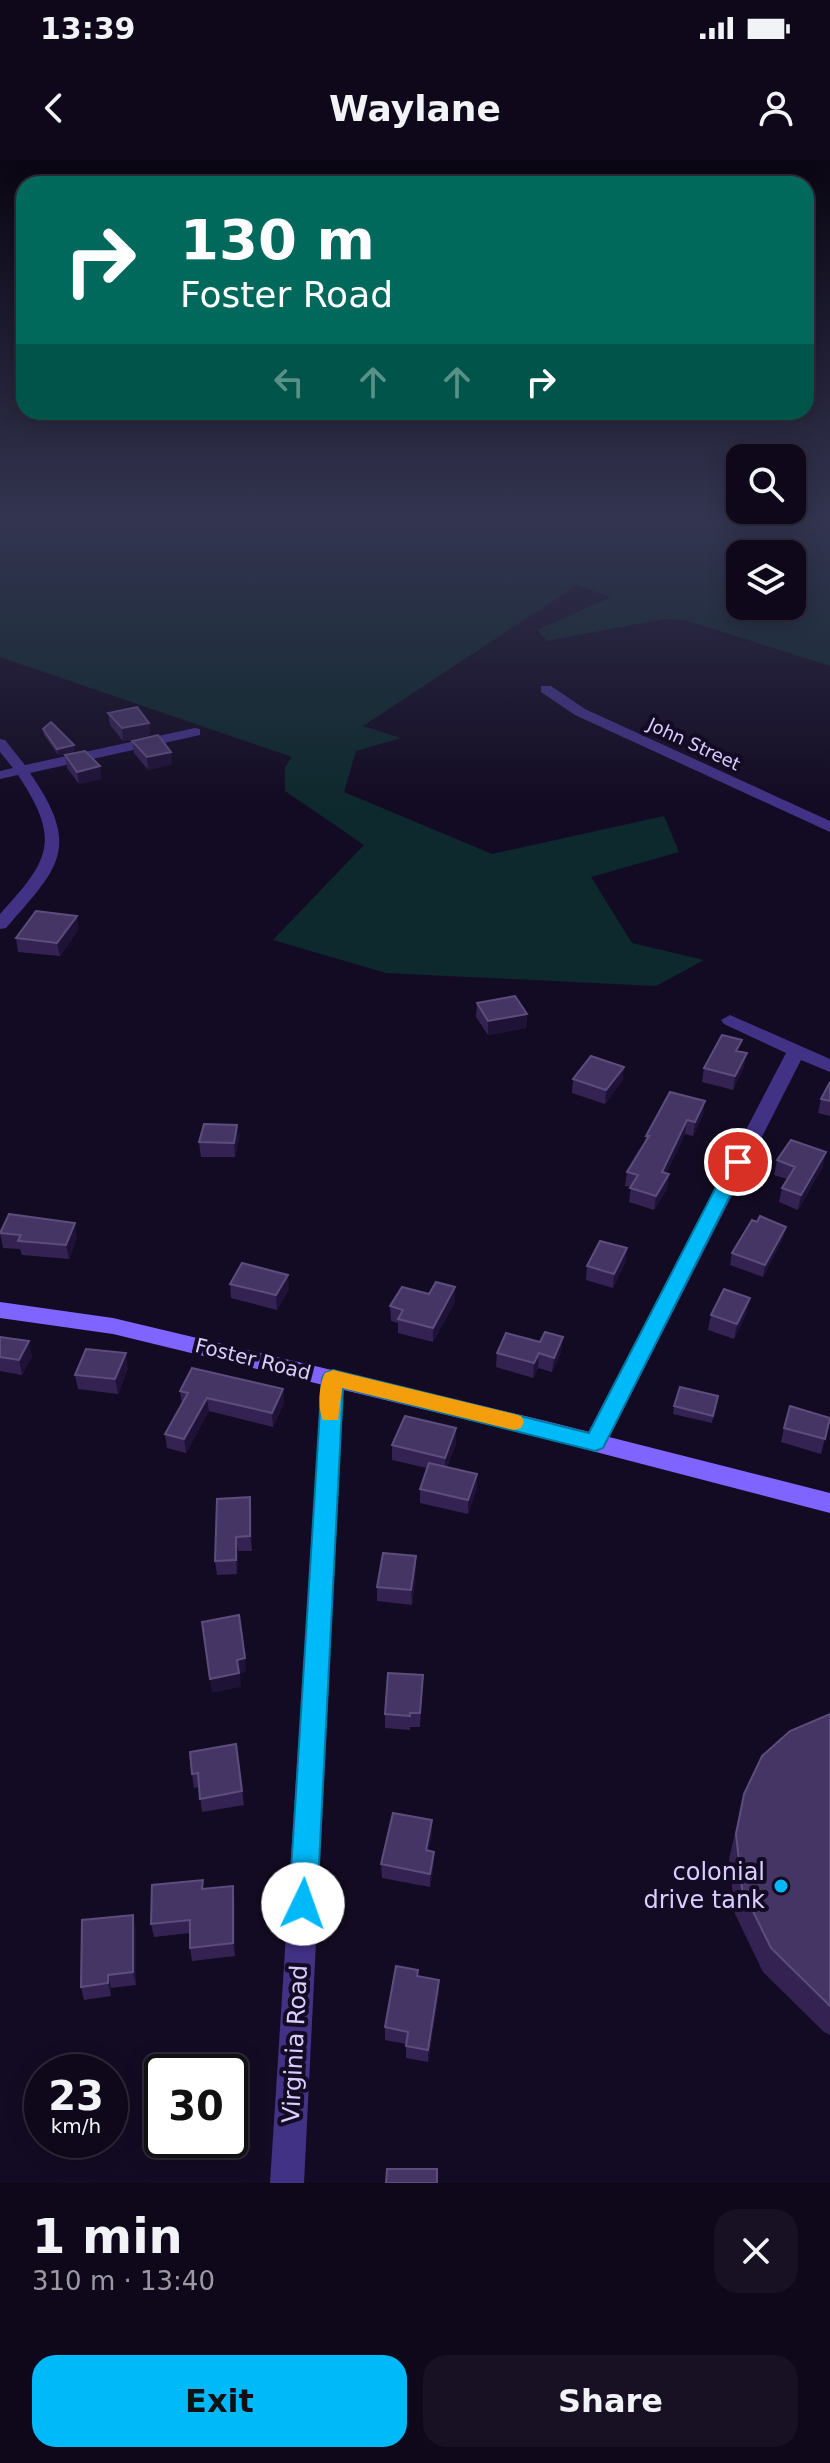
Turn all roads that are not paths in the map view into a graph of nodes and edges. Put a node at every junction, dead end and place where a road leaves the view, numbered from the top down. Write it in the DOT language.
graph roads {
  1 [pos="546,689"];
  2 [pos="195,732"];
  3 [pos="0,743"];
  4 [pos="22,770"];
  5 [pos="0,775"];
  6 [pos="830,827"];
  7 [pos="0,924"];
  8 [pos="730,1020"];
  9 [pos="796,1051"];
  10 [pos="830,1066"];
  11 [pos="0,1310"];
  12 [pos="333,1378"];
  13 [pos="595,1442"];
  14 [pos="830,1503"];
  15 [pos="287,2183"];
  1 -- 6 [label="street, John Street"];
  2 -- 4 [label="street"];
  3 -- 4 [label="street"];
  4 -- 5 [label="street"];
  4 -- 7 [label="street"];
  8 -- 9 [label="street"];
  9 -- 10 [label="street"];
  9 -- 13 [label="street"];
  11 -- 12 [label="street, Foster Road"];
  12 -- 13 [label="street, Foster Road"];
  12 -- 15 [label="street, Virginia Road"];
  13 -- 14 [label="street, Foster Road"];
}
